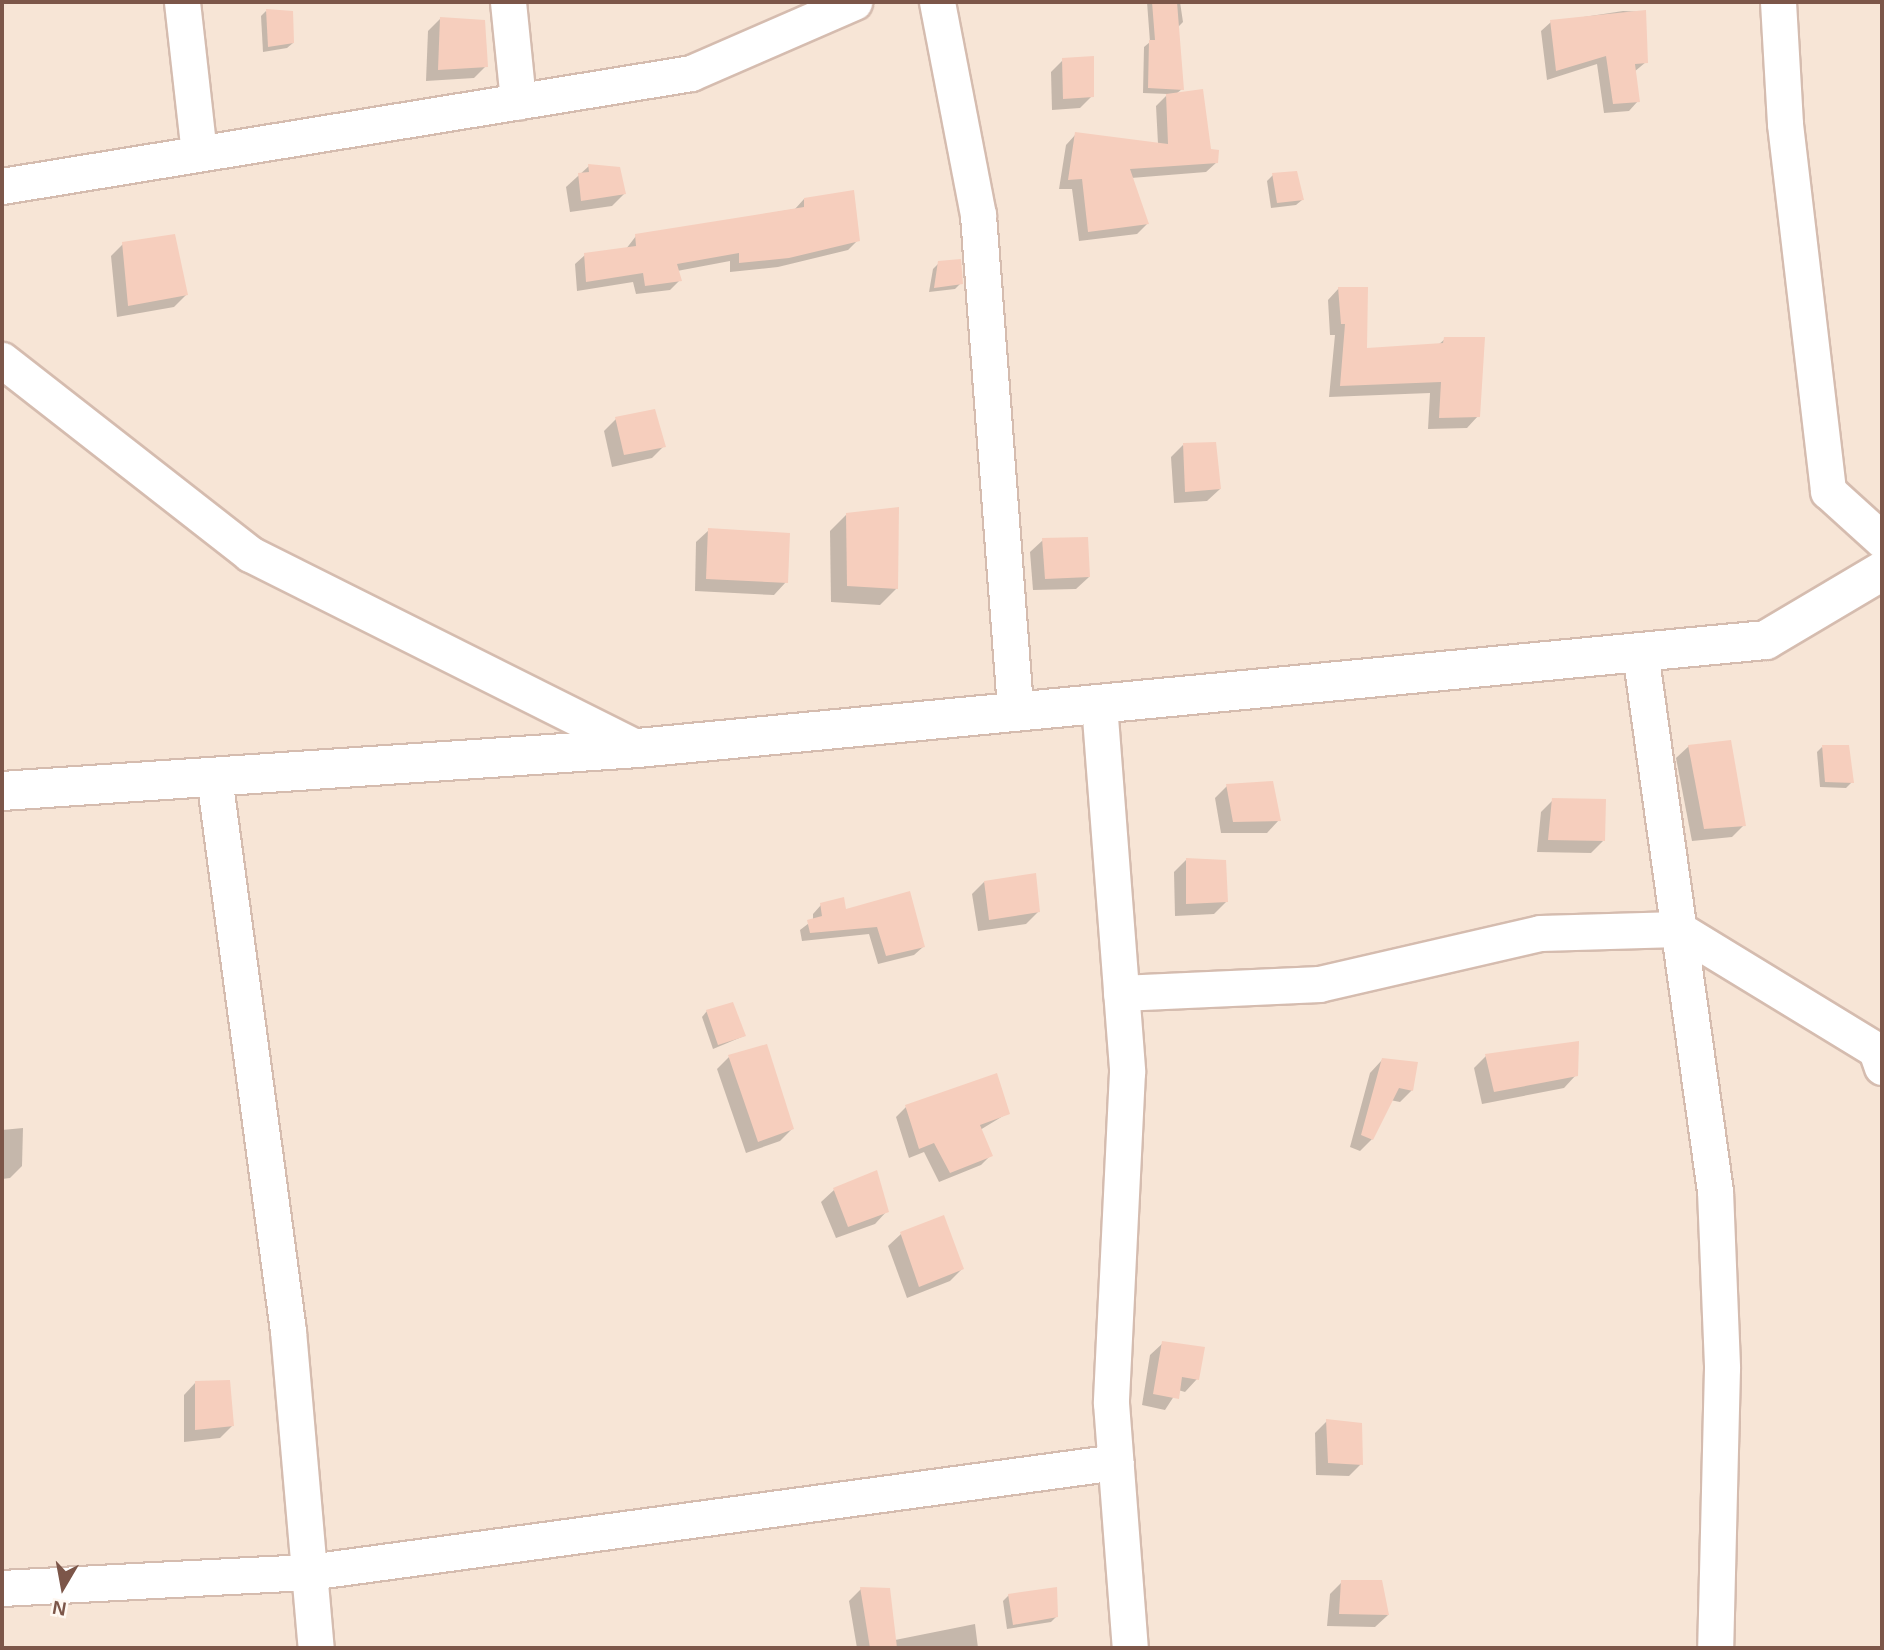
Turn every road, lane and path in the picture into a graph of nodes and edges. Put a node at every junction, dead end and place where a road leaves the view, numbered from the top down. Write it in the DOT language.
graph roads {
  1 [pos="182,2"];
  2 [pos="508,2"];
  3 [pos="854,2"];
  4 [pos="937,2"];
  5 [pos="1778,2"];
  6 [pos="518,101"];
  7 [pos="199,153"];
  8 [pos="2,186"];
  9 [pos="2,360"];
  10 [pos="1882,540"];
  11 [pos="1882,571"];
  12 [pos="1640,652"];
  13 [pos="1098,704"];
  14 [pos="1015,712"];
  15 [pos="638,748"];
  16 [pos="214,777"];
  17 [pos="2,791"];
  18 [pos="1678,929"];
  19 [pos="1121,993"];
  20 [pos="1882,1067"];
  21 [pos="1116,1462"];
  22 [pos="309,1572"];
  23 [pos="2,1588"];
  24 [pos="316,1648"];
  25 [pos="1130,1648"];
  26 [pos="1715,1648"];
  1 -- 7 [label="street"];
  2 -- 6 [label="street"];
  3 -- 6 [label="street"];
  4 -- 14 [label="street"];
  5 -- 10 [label="street"];
  6 -- 7 [label="street"];
  7 -- 8 [label="street"];
  9 -- 15 [label="street"];
  11 -- 12 [label="main road"];
  12 -- 13 [label="main road"];
  12 -- 18 [label="street"];
  13 -- 14 [label="main road"];
  13 -- 19 [label="street"];
  14 -- 15 [label="main road"];
  15 -- 16 [label="main road"];
  16 -- 17 [label="main road"];
  16 -- 22 [label="street"];
  18 -- 19 [label="street"];
  18 -- 20 [label="street"];
  18 -- 26 [label="street"];
  19 -- 21 [label="street"];
  21 -- 22 [label="street"];
  21 -- 25 [label="street"];
  22 -- 23 [label="street"];
  22 -- 24 [label="street"];
}
